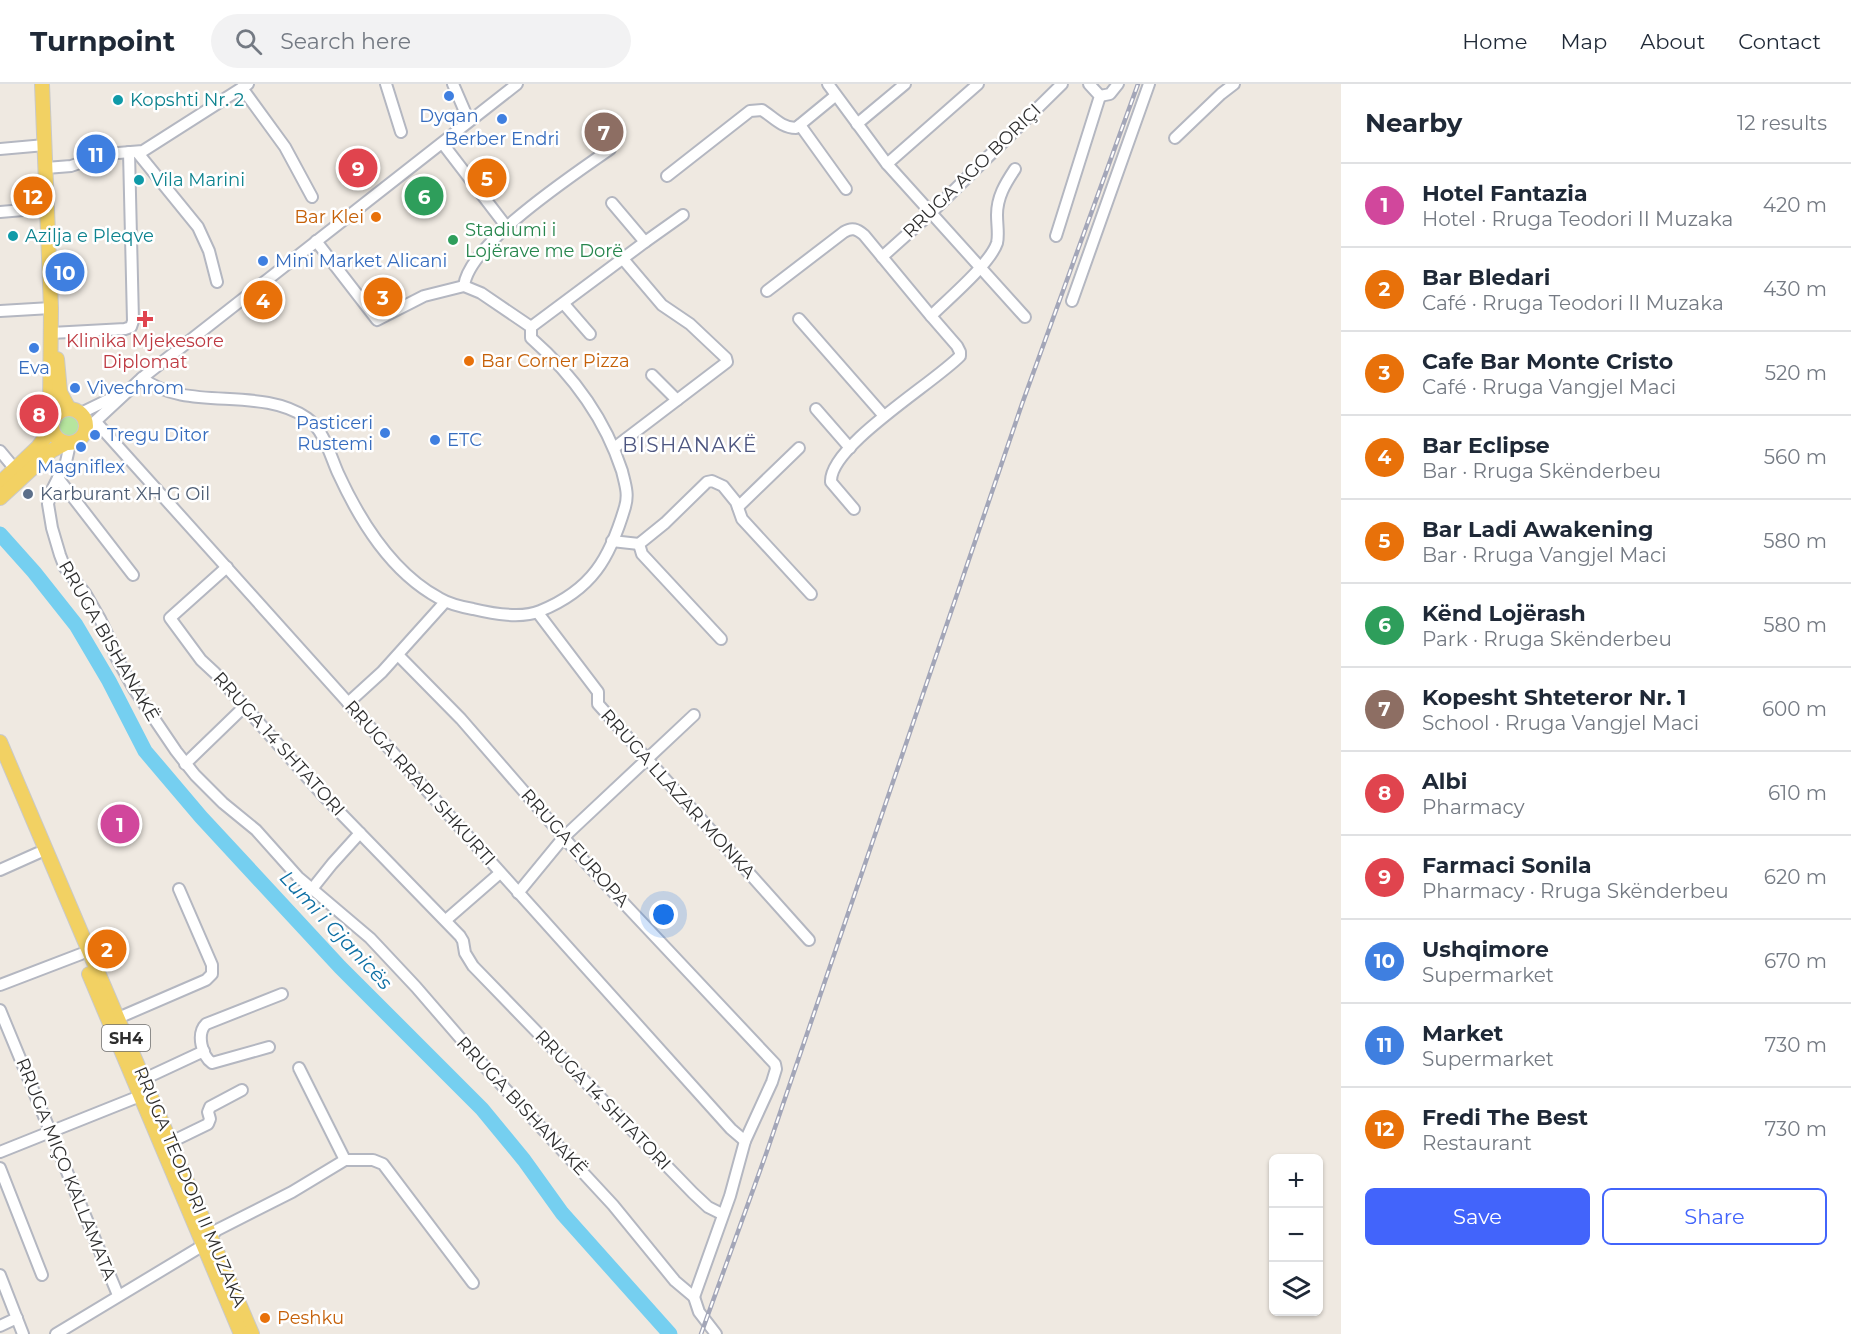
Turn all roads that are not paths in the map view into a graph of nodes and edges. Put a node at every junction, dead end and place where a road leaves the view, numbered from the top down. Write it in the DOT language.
graph roads {
  1 [pos="42,84"];
  2 [pos="386,84"];
  3 [pos="453,84"];
  4 [pos="517,84"];
  5 [pos="828,84"];
  6 [pos="905,84"];
  7 [pos="978,84"];
  8 [pos="1062,84"];
  9 [pos="1089,84"];
  10 [pos="1118,84"];
  11 [pos="1149,84"];
  12 [pos="1234,84"];
  13 [pos="245,86"];
  14 [pos="835,96"];
  15 [pos="1100,96"];
  16 [pos="469,121"];
  17 [pos="857,124"];
  18 [pos="800,125"];
  19 [pos="401,132"];
  20 [pos="1175,138"];
  21 [pos="442,144"];
  22 [pos="45,145"];
  23 [pos="610,148"];
  24 [pos="0,149"];
  25 [pos="133,152"];
  26 [pos="887,164"];
  27 [pos="46,168"];
  28 [pos="1016,169"];
  29 [pos="667,176"];
  30 [pos="846,189"];
  31 [pos="312,196"];
  32 [pos="612,202"];
  33 [pos="47,208"];
  34 [pos="0,212"];
  35 [pos="931,213"];
  36 [pos="683,215"];
  37 [pos="506,226"];
  38 [pos="1056,236"];
  39 [pos="316,241"];
  40 [pos="645,242"];
  41 [pos="882,257"];
  42 [pos="623,259"];
  43 [pos="980,267"];
  44 [pos="217,282"];
  45 [pos="464,286"];
  46 [pos="767,291"];
  47 [pos="1072,301"];
  48 [pos="564,304"];
  49 [pos="51,308"];
  50 [pos="0,311"];
  51 [pos="931,316"];
  52 [pos="1025,317"];
  53 [pos="798,319"];
  54 [pos="531,327"];
  55 [pos="51,333"];
  56 [pos="590,334"];
  57 [pos="652,375"];
  58 [pos="142,378"];
  59 [pos="126,391"];
  60 [pos="677,400"];
  61 [pos="816,409"];
  62 [pos="75,411"];
  63 [pos="884,416"];
  64 [pos="52,426"];
  65 [pos="91,426"];
  66 [pos="68,444"];
  67 [pos="614,448"];
  68 [pos="799,448"];
  69 [pos="850,448"];
  70 [pos="0,451"];
  71 [pos="15,469"];
  72 [pos="58,478"];
  73 [pos="0,483"];
  74 [pos="0,498"];
  75 [pos="738,507"];
  76 [pos="854,509"];
  77 [pos="612,541"];
  78 [pos="639,543"];
  79 [pos="227,567"];
  80 [pos="133,575"];
  81 [pos="811,594"];
  82 [pos="445,602"];
  83 [pos="538,613"];
  84 [pos="721,639"];
  85 [pos="398,655"];
  86 [pos="348,702"];
  87 [pos="245,706"];
  88 [pos="694,715"];
  89 [pos="0,742"];
  90 [pos="647,759"];
  91 [pos="185,764"];
  92 [pos="0,765"];
  93 [pos="360,833"];
  94 [pos="564,837"];
  95 [pos="38,853"];
  96 [pos="0,870"];
  97 [pos="500,873"];
  98 [pos="312,889"];
  99 [pos="179,890"];
  100 [pos="518,893"];
  101 [pos="446,920"];
  102 [pos="809,940"];
  103 [pos="81,954"];
  104 [pos="0,985"];
  105 [pos="282,994"];
  106 [pos="0,1010"];
  107 [pos="118,1018"];
  108 [pos="269,1047"];
  109 [pos="204,1052"];
  110 [pos="299,1068"];
  111 [pos="144,1079"];
  112 [pos="242,1090"];
  113 [pos="140,1096"];
  114 [pos="50,1131"];
  115 [pos="746,1141"];
  116 [pos="171,1142"];
  117 [pos="0,1152"];
  118 [pos="345,1160"];
  119 [pos="0,1168"];
  120 [pos="722,1214"];
  121 [pos="206,1240"];
  122 [pos="0,1275"];
  123 [pos="42,1275"];
  124 [pos="473,1283"];
  125 [pos="118,1295"];
  126 [pos="694,1297"];
  127 [pos="17,1318"];
  128 [pos="0,1326"];
  129 [pos="23,1334"];
  130 [pos="56,1334"];
  131 [pos="241,1334"];
  132 [pos="252,1334"];
  133 [pos="717,1334"];
  1 -- 22 [label="main road"];
  2 -- 19 [label="street"];
  3 -- 16 [label="street"];
  4 -- 16 [label="street"];
  5 -- 14 [label="street"];
  6 -- 17 [label="street"];
  7 -- 26 [label="street"];
  8 -- 35 [label="street, RRUGA AGO BORIÇI"];
  9 -- 15 [label="street"];
  10 -- 15 [label="street"];
  11 -- 47 [label="street"];
  12 -- 20 [label="street"];
  13 -- 25 [label="street"];
  13 -- 31 [label="street"];
  14 -- 17 [label="street"];
  14 -- 18 [label="street"];
  15 -- 38 [label="street"];
  16 -- 21 [label="street"];
  17 -- 26 [label="street"];
  18 -- 29 [label="street"];
  18 -- 30 [label="street"];
  21 -- 37 [label="street"];
  21 -- 39 [label="street"];
  22 -- 24 [label="street"];
  22 -- 27 [label="main road"];
  23 -- 37 [label="street"];
  25 -- 27 [label="street"];
  25 -- 44 [label="street"];
  25 -- 55 [label="street"];
  26 -- 35 [label="street"];
  27 -- 33 [label="main road"];
  28 -- 43 [label="street"];
  32 -- 40 [label="street"];
  33 -- 34 [label="street"];
  33 -- 49 [label="main road"];
  35 -- 41 [label="street, RRUGA AGO BORIÇI"];
  35 -- 43 [label="street"];
  36 -- 40 [label="street"];
  37 -- 45 [label="street"];
  39 -- 45 [label="street"];
  39 -- 58 [label="street"];
  40 -- 42 [label="street"];
  41 -- 46 [label="street"];
  41 -- 51 [label="street"];
  42 -- 48 [label="street"];
  42 -- 60 [label="street"];
  43 -- 51 [label="street"];
  43 -- 52 [label="street"];
  45 -- 54 [label="street"];
  48 -- 54 [label="street"];
  48 -- 56 [label="street"];
  49 -- 50 [label="street"];
  49 -- 55 [label="main road"];
  51 -- 63 [label="street"];
  53 -- 63 [label="street"];
  54 -- 67 [label="street"];
  55 -- 62 [label="main road"];
  55 -- 64 [label="main road"];
  57 -- 60 [label="street"];
  58 -- 59 [label="street"];
  58 -- 82 [label="street"];
  59 -- 62 [label="street"];
  59 -- 65 [label="street"];
  60 -- 67 [label="street"];
  61 -- 69 [label="street"];
  62 -- 64 [label="main road"];
  62 -- 65 [label="main road"];
  63 -- 69 [label="street"];
  64 -- 66 [label="main road"];
  64 -- 71 [label="main road"];
  65 -- 66 [label="main road"];
  65 -- 79 [label="street, RRUGA RRAPI SHKURTI"];
  66 -- 72 [label="street, RRUGA BISHANAKË"];
  66 -- 74 [label="main road"];
  67 -- 77 [label="street"];
  68 -- 75 [label="street"];
  69 -- 76 [label="street"];
  70 -- 71 [label="street"];
  71 -- 73 [label="main road"];
  72 -- 80 [label="street"];
  72 -- 91 [label="street, RRUGA BISHANAKË"];
  75 -- 78 [label="street"];
  75 -- 81 [label="street"];
  77 -- 78 [label="street"];
  77 -- 83 [label="street"];
  78 -- 84 [label="street"];
  79 -- 86 [label="street, RRUGA RRAPI SHKURTI"];
  79 -- 87 [label="street, RRUGA 14 SHTATORI"];
  82 -- 83 [label="street"];
  82 -- 85 [label="street"];
  83 -- 90 [label="street, RRUGA LLAZAR MONKA"];
  85 -- 86 [label="street"];
  85 -- 94 [label="street, RRUGA EUROPA"];
  86 -- 97 [label="street, RRUGA RRAPI SHKURTI"];
  87 -- 91 [label="street"];
  87 -- 93 [label="street, RRUGA 14 SHTATORI"];
  88 -- 90 [label="street"];
  89 -- 107 [label="main road, RRUGA TEODORI II MUZAKA / SH4"];
  90 -- 94 [label="street"];
  90 -- 102 [label="street, RRUGA LLAZAR MONKA"];
  91 -- 98 [label="street, RRUGA BISHANAKË"];
  92 -- 95 [label="main road, RRUGA TEODORI II MUZAKA / SH4"];
  93 -- 98 [label="street"];
  93 -- 101 [label="street, RRUGA 14 SHTATORI"];
  94 -- 100 [label="street"];
  94 -- 115 [label="street, RRUGA EUROPA"];
  95 -- 96 [label="street"];
  95 -- 103 [label="main road, RRUGA TEODORI II MUZAKA / SH4"];
  97 -- 100 [label="street, RRUGA RRAPI SHKURTI"];
  97 -- 101 [label="street"];
  98 -- 126 [label="street, RRUGA BISHANAKË"];
  99 -- 107 [label="street"];
  100 -- 115 [label="street, RRUGA RRAPI SHKURTI"];
  101 -- 120 [label="street, RRUGA 14 SHTATORI"];
  103 -- 104 [label="street"];
  103 -- 113 [label="main road, RRUGA TEODORI II MUZAKA / SH4"];
  105 -- 109 [label="street"];
  106 -- 114 [label="street, RRUGA MIÇO KALLAMATA"];
  107 -- 111 [label="main road, RRUGA TEODORI II MUZAKA / SH4"];
  108 -- 109 [label="street"];
  109 -- 111 [label="street"];
  110 -- 118 [label="street"];
  111 -- 116 [label="main road, RRUGA TEODORI II MUZAKA / SH4"];
  112 -- 116 [label="street"];
  113 -- 114 [label="street"];
  113 -- 121 [label="main road, RRUGA TEODORI II MUZAKA / SH4"];
  114 -- 117 [label="street"];
  114 -- 125 [label="street, RRUGA MIÇO KALLAMATA"];
  115 -- 120 [label="street"];
  116 -- 121 [label="main road, RRUGA TEODORI II MUZAKA / SH4"];
  118 -- 121 [label="street"];
  118 -- 124 [label="street"];
  119 -- 123 [label="street"];
  120 -- 126 [label="street"];
  121 -- 125 [label="street"];
  121 -- 131 [label="main road, RRUGA TEODORI II MUZAKA / SH4"];
  121 -- 132 [label="main road, RRUGA TEODORI II MUZAKA / SH4"];
  122 -- 127 [label="street"];
  125 -- 130 [label="street"];
  126 -- 133 [label="street, RRUGA BISHANAKË"];
  127 -- 128 [label="street"];
  127 -- 129 [label="street"];
}
